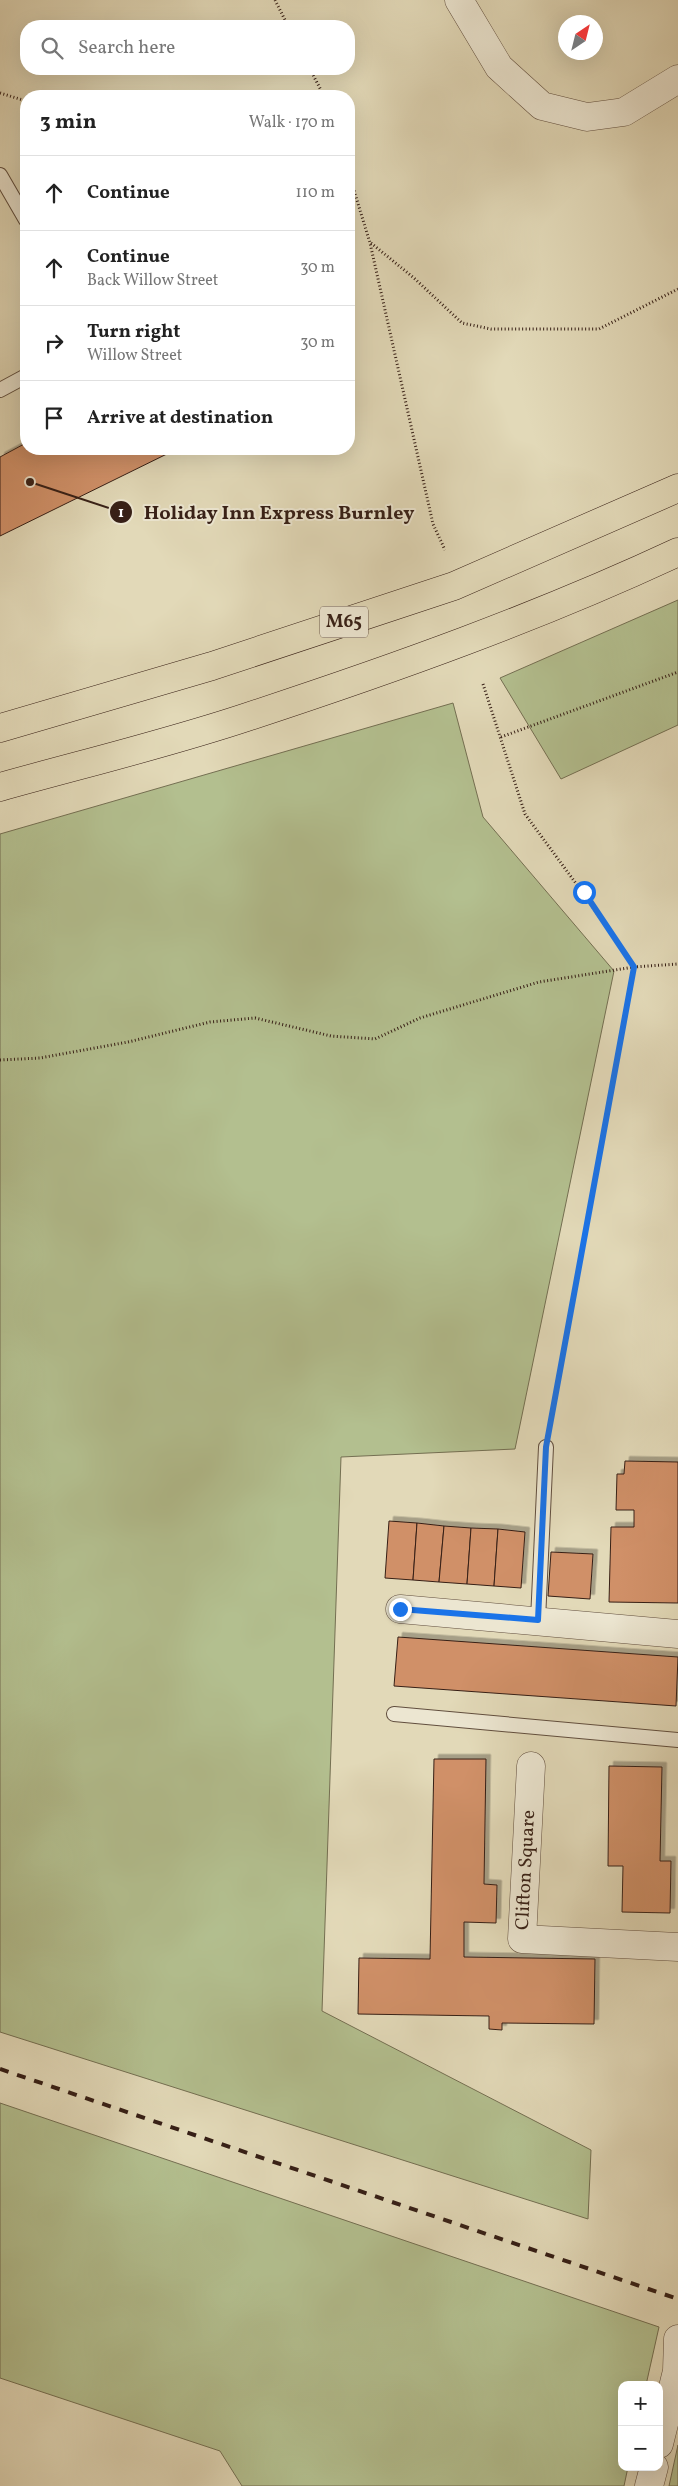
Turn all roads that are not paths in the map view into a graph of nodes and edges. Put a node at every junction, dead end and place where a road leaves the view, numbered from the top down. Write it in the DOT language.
graph roads {
  1 [pos="459,0"];
  2 [pos="678,79"];
  3 [pos="0,175"];
  4 [pos="20,210"];
  5 [pos="20,379"];
  6 [pos="0,390"];
  7 [pos="678,488"];
  8 [pos="678,552"];
  9 [pos="0,728"];
  10 [pos="0,787"];
  11 [pos="546,1447"];
  12 [pos="400,1609"];
  13 [pos="538,1620"];
  14 [pos="678,1634"];
  15 [pos="394,1714"];
  16 [pos="678,1740"];
  17 [pos="531,1766"];
  18 [pos="678,1947"];
  19 [pos="678,2339"];
  20 [pos="663,2427"];
  21 [pos="653,2471"];
  22 [pos="649,2486"];
  1 -- 2 [label="street"];
  3 -- 4 [label="lane"];
  5 -- 6 [label="lane"];
  7 -- 9 [label="highway, M65"];
  8 -- 10 [label="highway"];
  11 -- 13 [label="lane"];
  12 -- 13 [label="street"];
  13 -- 14 [label="street"];
  15 -- 16 [label="lane"];
  17 -- 18 [label="street, Clifton Square"];
  19 -- 20 [label="street"];
  21 -- 22 [label="street"];
}
